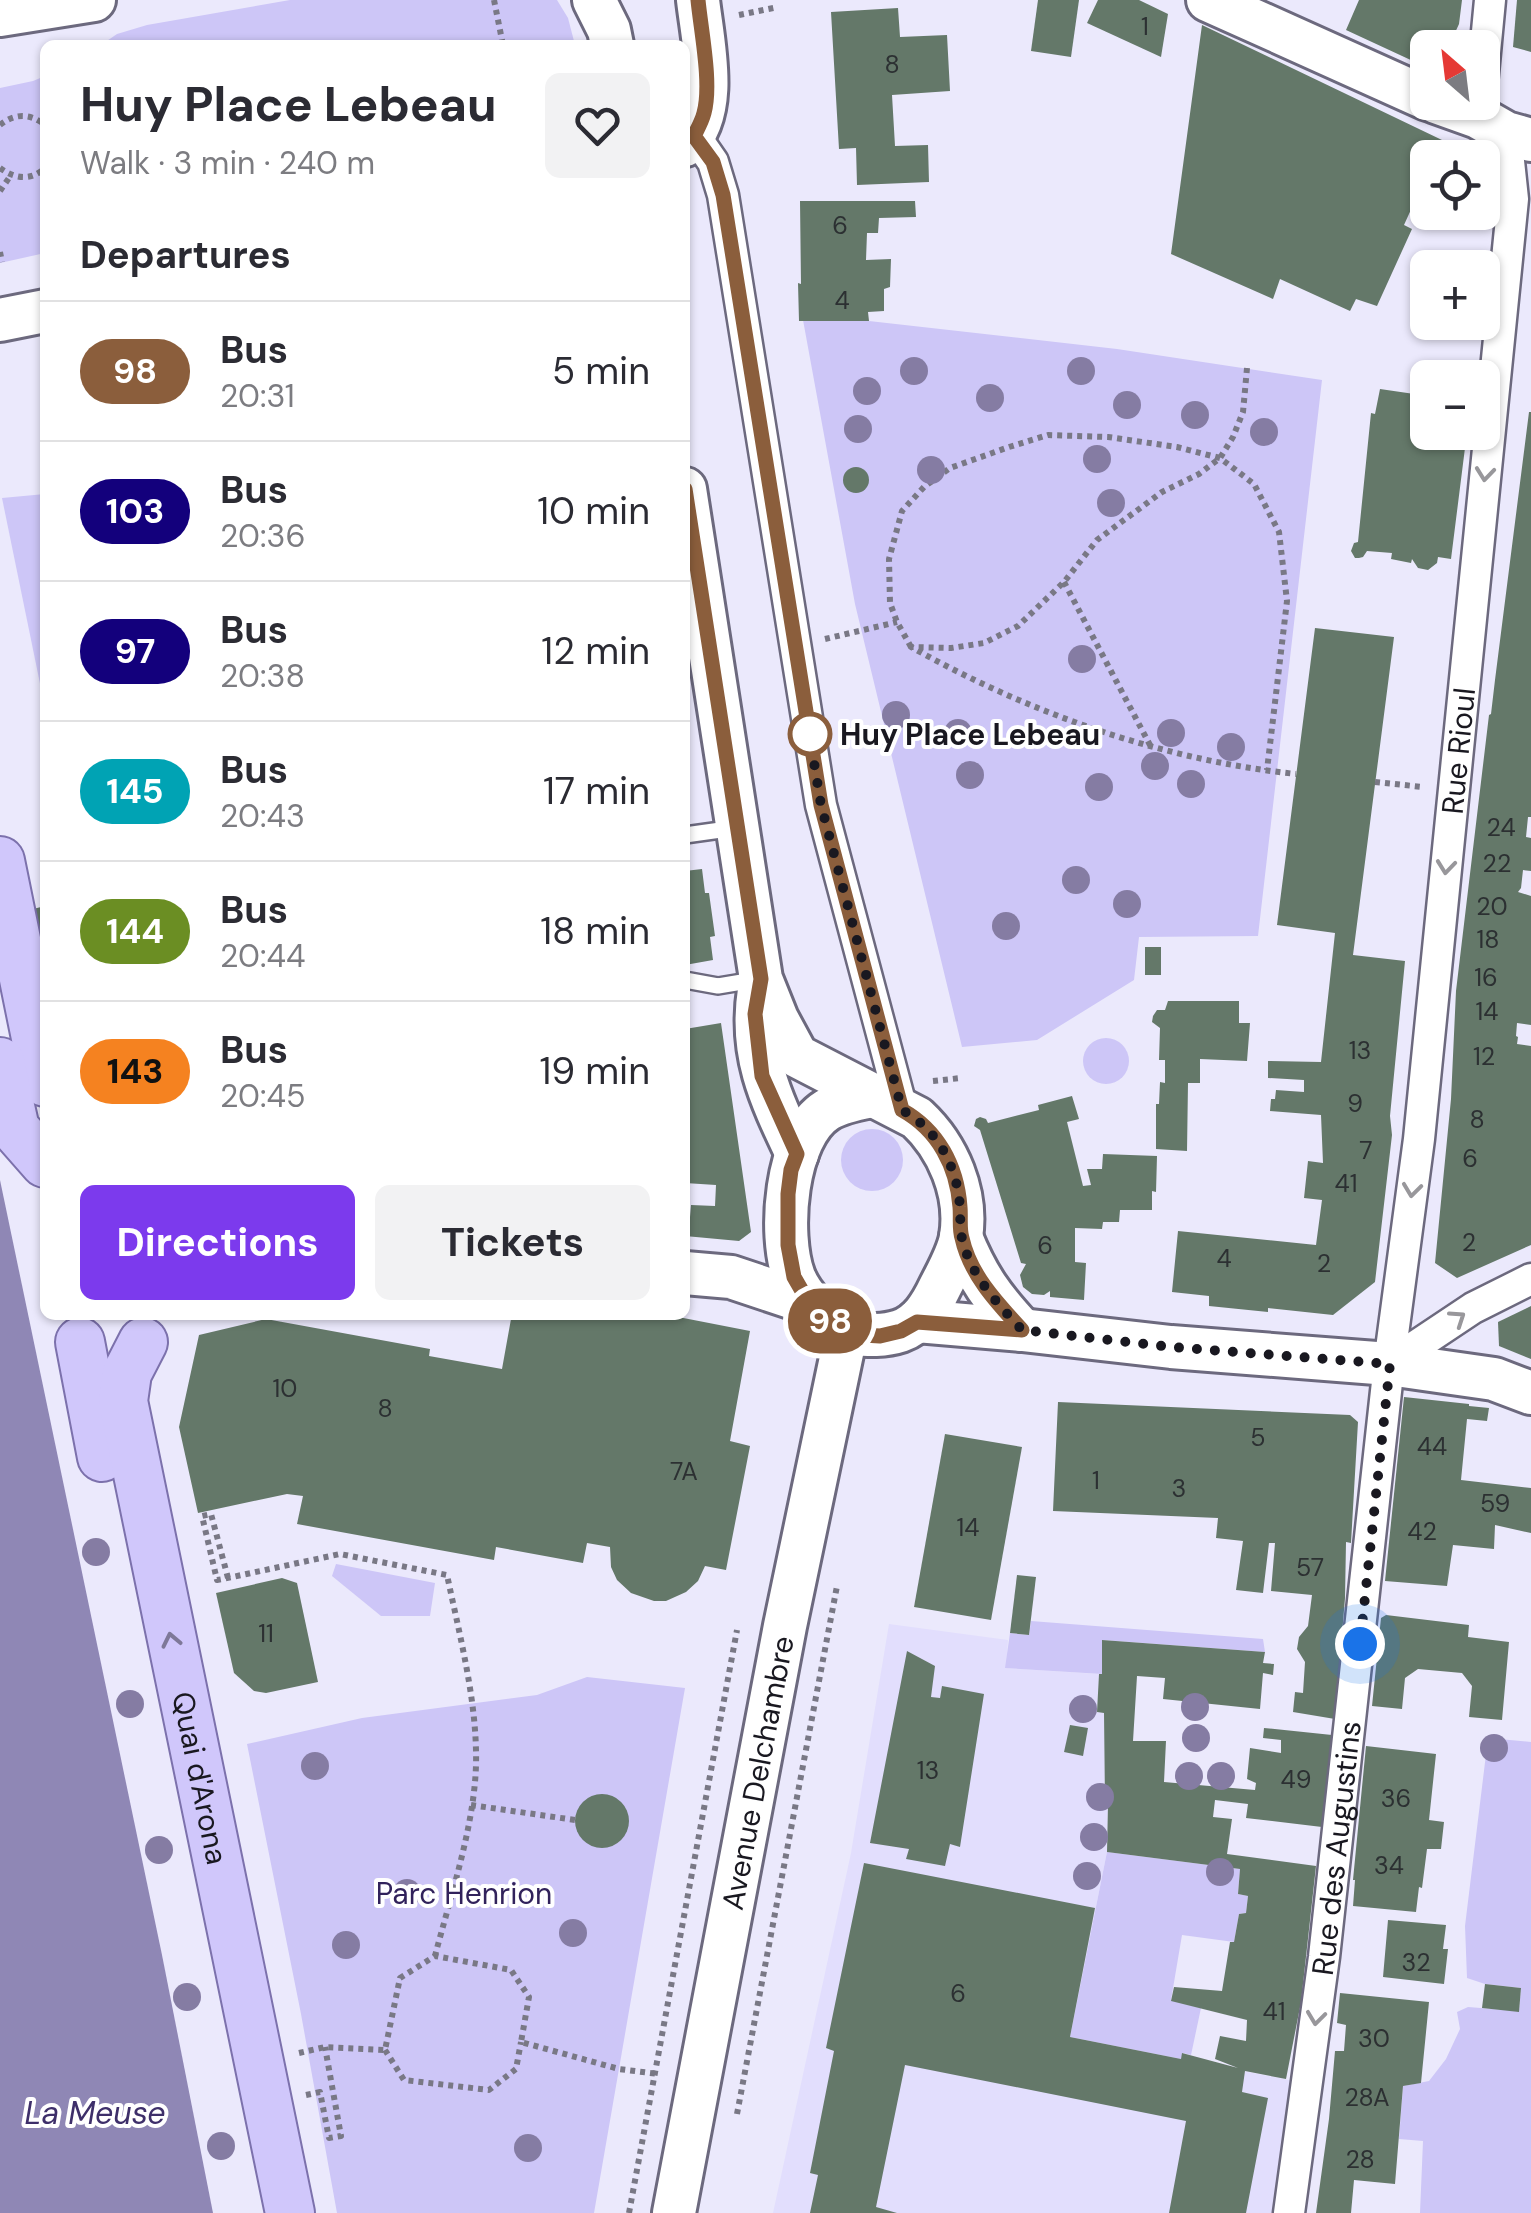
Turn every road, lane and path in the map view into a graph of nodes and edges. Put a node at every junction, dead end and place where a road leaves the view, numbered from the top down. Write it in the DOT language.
graph roads {
  1 [pos="94,0"];
  2 [pos="494,0"];
  3 [pos="594,0"];
  4 [pos="1208,0"];
  5 [pos="1490,0"];
  6 [pos="778,7"];
  7 [pos="711,9"];
  8 [pos="0,15"];
  9 [pos="1492,30"];
  10 [pos="503,40"];
  11 [pos="611,40"];
  12 [pos="1410,91"];
  13 [pos="1497,120"];
  14 [pos="40,122"];
  15 [pos="0,125"];
  16 [pos="690,140"];
  17 [pos="0,168"];
  18 [pos="40,171"];
  19 [pos="11,175"];
  20 [pos="0,190"];
  21 [pos="0,252"];
  22 [pos="2,262"];
  23 [pos="40,312"];
  24 [pos="0,320"];
  25 [pos="1247,368"];
  26 [pos="1220,458"];
  27 [pos="690,520"];
  28 [pos="1064,582"];
  29 [pos="897,622"];
  30 [pos="794,646"];
  31 [pos="911,647"];
  32 [pos="1152,748"];
  33 [pos="1267,770"];
  34 [pos="1296,774"];
  35 [pos="1376,782"];
  36 [pos="1454,790"];
  37 [pos="739,828"];
  38 [pos="690,834"];
  39 [pos="0,861"];
  40 [pos="761,979"];
  41 [pos="690,981"];
  42 [pos="40,1057"];
  43 [pos="0,1062"];
  44 [pos="961,1078"];
  45 [pos="902,1096"];
  46 [pos="797,1154"];
  47 [pos="40,1158"];
  48 [pos="961,1236"];
  49 [pos="788,1245"];
  50 [pos="690,1273"];
  51 [pos="731,1277"];
  52 [pos="1531,1279"];
  53 [pos="809,1303"];
  54 [pos="917,1322"];
  55 [pos="68,1329"];
  56 [pos="155,1329"];
  57 [pos="1022,1330"];
  58 [pos="846,1334"];
  59 [pos="1390,1364"];
  60 [pos="1531,1394"];
  61 [pos="840,1570"];
  62 [pos="228,1578"];
  63 [pos="737,1630"];
  64 [pos="472,1805"];
  65 [pos="575,1820"];
  66 [pos="435,1956"];
  67 [pos="521,2042"];
  68 [pos="325,2048"];
  69 [pos="307,2050"];
  70 [pos="385,2050"];
  71 [pos="655,2074"];
  72 [pos="698,2080"];
  73 [pos="298,2096"];
  74 [pos="736,2116"];
  75 [pos="260,2213"];
  76 [pos="290,2213"];
  77 [pos="629,2213"];
  78 [pos="674,2213"];
  79 [pos="1288,2213"];
  1 -- 8 [label="street"];
  2 -- 10 [label="path"];
  3 -- 11 [label="street"];
  4 -- 12 [label="street"];
  5 -- 9 [label="street, Rue Rioul"];
  6 -- 7 [label="path"];
  7 -- 16 [label="street"];
  13 -- 36 [label="street, Rue Rioul, one-way"];
  14 -- 15 [label="path"];
  16 -- 30 [label="street"];
  17 -- 19 [label="path"];
  18 -- 19 [label="path"];
  19 -- 20 [label="path"];
  21 -- 22 [label="path"];
  23 -- 24 [label="street"];
  25 -- 26 [label="path"];
  26 -- 28 [label="path"];
  26 -- 29 [label="path"];
  26 -- 33 [label="path"];
  27 -- 37 [label="street"];
  28 -- 31 [label="path"];
  28 -- 32 [label="path"];
  29 -- 30 [label="path"];
  29 -- 31 [label="path"];
  30 -- 45 [label="street"];
  31 -- 32 [label="path"];
  32 -- 33 [label="path"];
  33 -- 34 [label="path"];
  35 -- 36 [label="path"];
  36 -- 59 [label="street, Rue Rioul, one-way"];
  37 -- 38 [label="lane"];
  37 -- 40 [label="street"];
  39 -- 42 [label="main road"];
  40 -- 41 [label="lane"];
  40 -- 45 [label="street"];
  40 -- 46 [label="street"];
  43 -- 47 [label="main road"];
  44 -- 45 [label="path"];
  45 -- 46 [label="street"];
  45 -- 48 [label="street"];
  46 -- 49 [label="street"];
  48 -- 54 [label="street"];
  48 -- 57 [label="street"];
  49 -- 51 [label="street"];
  49 -- 53 [label="street"];
  50 -- 51 [label="street"];
  51 -- 53 [label="street"];
  59 -- 52 [label="street, one-way"];
  53 -- 58 [label="street"];
  54 -- 57 [label="street"];
  54 -- 58 [label="street"];
  55 -- 56 [label="main road"];
  55 -- 75 [label="main road, Quai d'Arona"];
  76 -- 56 [label="main road, Quai d'Arona, one-way"];
  57 -- 59 [label="street"];
  58 -- 72 [label="street, Avenue Delchambre"];
  59 -- 60 [label="street"];
  59 -- 79 [label="street, Rue des Augustins, one-way"];
  61 -- 74 [label="path"];
  62 -- 62 [label="path"];
  62 -- 64 [label="path"];
  63 -- 71 [label="path"];
  64 -- 65 [label="path"];
  64 -- 66 [label="path"];
  66 -- 67 [label="path"];
  66 -- 70 [label="path"];
  67 -- 70 [label="path"];
  67 -- 71 [label="path"];
  68 -- 69 [label="path"];
  68 -- 70 [label="path"];
  68 -- 73 [label="path"];
  71 -- 72 [label="path"];
  71 -- 77 [label="path"];
  72 -- 78 [label="street, Avenue Delchambre"];
}
